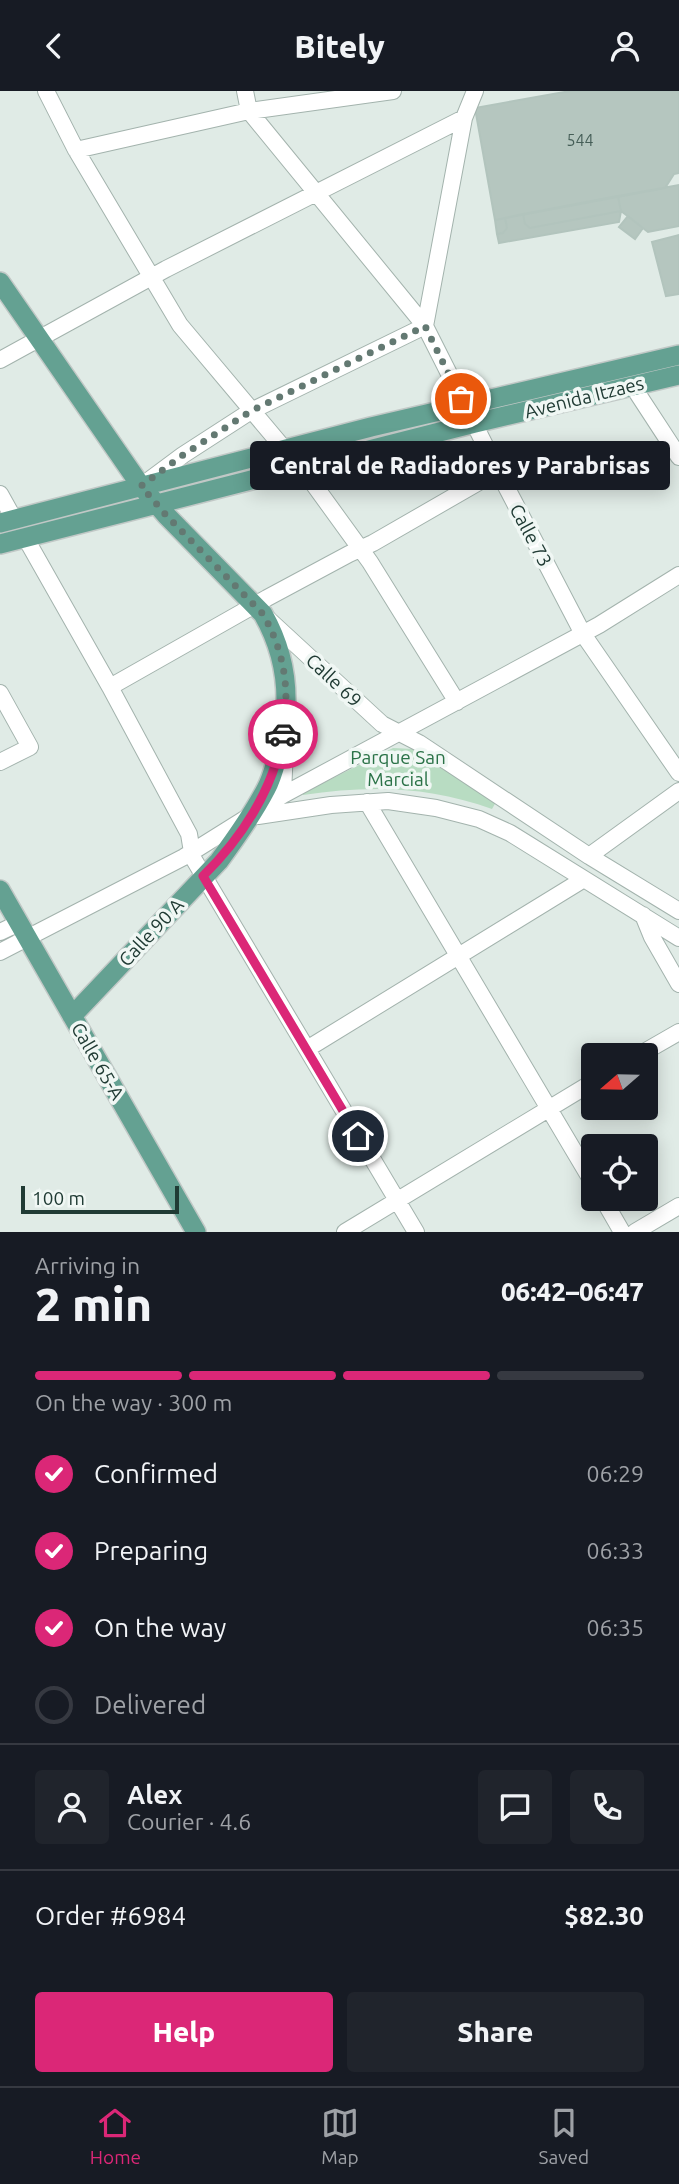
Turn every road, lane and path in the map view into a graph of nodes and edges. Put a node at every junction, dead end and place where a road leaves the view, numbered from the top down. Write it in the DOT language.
graph roads {
  1 [pos="46,91"];
  2 [pos="246,91"];
  3 [pos="393,91"];
  4 [pos="474,91"];
  5 [pos="249,111"];
  6 [pos="464,118"];
  7 [pos="76,150"];
  8 [pos="317,194"];
  9 [pos="151,278"];
  10 [pos="0,282"];
  11 [pos="425,326"];
  12 [pos="39,338"];
  13 [pos="679,355"];
  14 [pos="0,360"];
  15 [pos="679,375"];
  16 [pos="632,384"];
  17 [pos="251,411"];
  18 [pos="470,414"];
  19 [pos="285,449"];
  20 [pos="679,457"];
  21 [pos="300,467"];
  22 [pos="498,471"];
  23 [pos="141,486"];
  24 [pos="0,494"];
  25 [pos="156,504"];
  26 [pos="7,521"];
  27 [pos="25,537"];
  28 [pos="0,544"];
  29 [pos="360,549"];
  30 [pos="679,575"];
  31 [pos="258,610"];
  32 [pos="583,634"];
  33 [pos="110,687"];
  34 [pos="0,693"];
  35 [pos="457,702"];
  36 [pos="287,710"];
  37 [pos="400,732"];
  38 [pos="0,762"];
  39 [pos="679,773"];
  40 [pos="679,791"];
  41 [pos="283,795"];
  42 [pos="367,801"];
  43 [pos="248,818"];
  44 [pos="190,856"];
  45 [pos="589,856"];
  46 [pos="203,876"];
  47 [pos="584,879"];
  48 [pos="0,890"];
  49 [pos="679,911"];
  50 [pos="643,915"];
  51 [pos="23,931"];
  52 [pos="0,932"];
  53 [pos="679,939"];
  54 [pos="0,953"];
  55 [pos="458,956"];
  56 [pos="679,984"];
  57 [pos="72,1016"];
  58 [pos="679,1032"];
  59 [pos="658,1044"];
  60 [pos="307,1049"];
  61 [pos="581,1089"];
  62 [pos="549,1109"];
  63 [pos="581,1163"];
  64 [pos="397,1201"];
  65 [pos="679,1206"];
  66 [pos="610,1211"];
  67 [pos="196,1232"];
  68 [pos="345,1232"];
  69 [pos="416,1232"];
  70 [pos="622,1232"];
  71 [pos="635,1232"];
  1 -- 7 [label="street"];
  2 -- 5 [label="street"];
  3 -- 5 [label="street"];
  4 -- 6 [label="street"];
  5 -- 7 [label="street"];
  5 -- 8 [label="street, Calle 73"];
  6 -- 8 [label="street"];
  6 -- 11 [label="street"];
  7 -- 9 [label="street"];
  8 -- 9 [label="street"];
  8 -- 11 [label="street, Calle 73"];
  9 -- 12 [label="street"];
  9 -- 17 [label="street"];
  10 -- 12 [label="main road, Calle 69"];
  11 -- 17 [label="street"];
  11 -- 18 [label="street, Calle 73"];
  12 -- 14 [label="street"];
  12 -- 23 [label="main road, Calle 69"];
  13 -- 18 [label="main road, Avenida Itzaes"];
  15 -- 16 [label="main road, Avenida Itzaes"];
  16 -- 18 [label="main road, Avenida Itzaes"];
  16 -- 20 [label="street"];
  17 -- 19 [label="street"];
  17 -- 23 [label="street"];
  18 -- 19 [label="main road, Avenida Itzaes"];
  18 -- 21 [label="main road, Avenida Itzaes"];
  18 -- 22 [label="street, Calle 73"];
  19 -- 21 [label="street"];
  19 -- 23 [label="main road, Avenida Itzaes"];
  21 -- 25 [label="main road, Avenida Itzaes"];
  21 -- 29 [label="street"];
  22 -- 29 [label="street"];
  22 -- 32 [label="street, Calle 73"];
  23 -- 25 [label="main road, Calle 69"];
  23 -- 26 [label="main road, Avenida Itzaes"];
  24 -- 26 [label="street"];
  25 -- 27 [label="main road, Avenida Itzaes"];
  25 -- 31 [label="main road, Calle 69"];
  27 -- 28 [label="main road, Avenida Itzaes"];
  27 -- 33 [label="street"];
  29 -- 31 [label="street"];
  29 -- 35 [label="street"];
  30 -- 32 [label="street"];
  31 -- 33 [label="street"];
  31 -- 36 [label="main road, Calle 90 A"];
  31 -- 37 [label="street, Calle 69"];
  32 -- 35 [label="street"];
  32 -- 39 [label="street, Calle 73"];
  33 -- 44 [label="street"];
  34 -- 38 [label="street"];
  35 -- 37 [label="street"];
  36 -- 41 [label="street"];
  36 -- 43 [label="main road, Calle 90 A"];
  37 -- 41 [label="street"];
  37 -- 45 [label="street, Calle 69"];
  40 -- 45 [label="street"];
  41 -- 43 [label="street"];
  42 -- 43 [label="street"];
  42 -- 47 [label="street"];
  42 -- 55 [label="street"];
  43 -- 44 [label="street"];
  43 -- 46 [label="main road, Calle 90 A"];
  44 -- 46 [label="street"];
  44 -- 51 [label="street"];
  45 -- 49 [label="street, Calle 69"];
  46 -- 57 [label="main road, Calle 90 A"];
  46 -- 60 [label="street"];
  47 -- 50 [label="street"];
  47 -- 55 [label="street"];
  48 -- 51 [label="main road, Calle 65-A"];
  50 -- 53 [label="street"];
  50 -- 56 [label="street"];
  51 -- 52 [label="street"];
  51 -- 54 [label="street"];
  51 -- 57 [label="main road, Calle 65-A"];
  55 -- 60 [label="street"];
  55 -- 62 [label="street"];
  57 -- 67 [label="main road, Calle 65-A"];
  58 -- 59 [label="street"];
  60 -- 64 [label="street"];
  61 -- 62 [label="street"];
  62 -- 63 [label="street"];
  62 -- 64 [label="street"];
  64 -- 68 [label="street"];
  64 -- 69 [label="street"];
  65 -- 71 [label="street"];
  66 -- 70 [label="street"];
}
